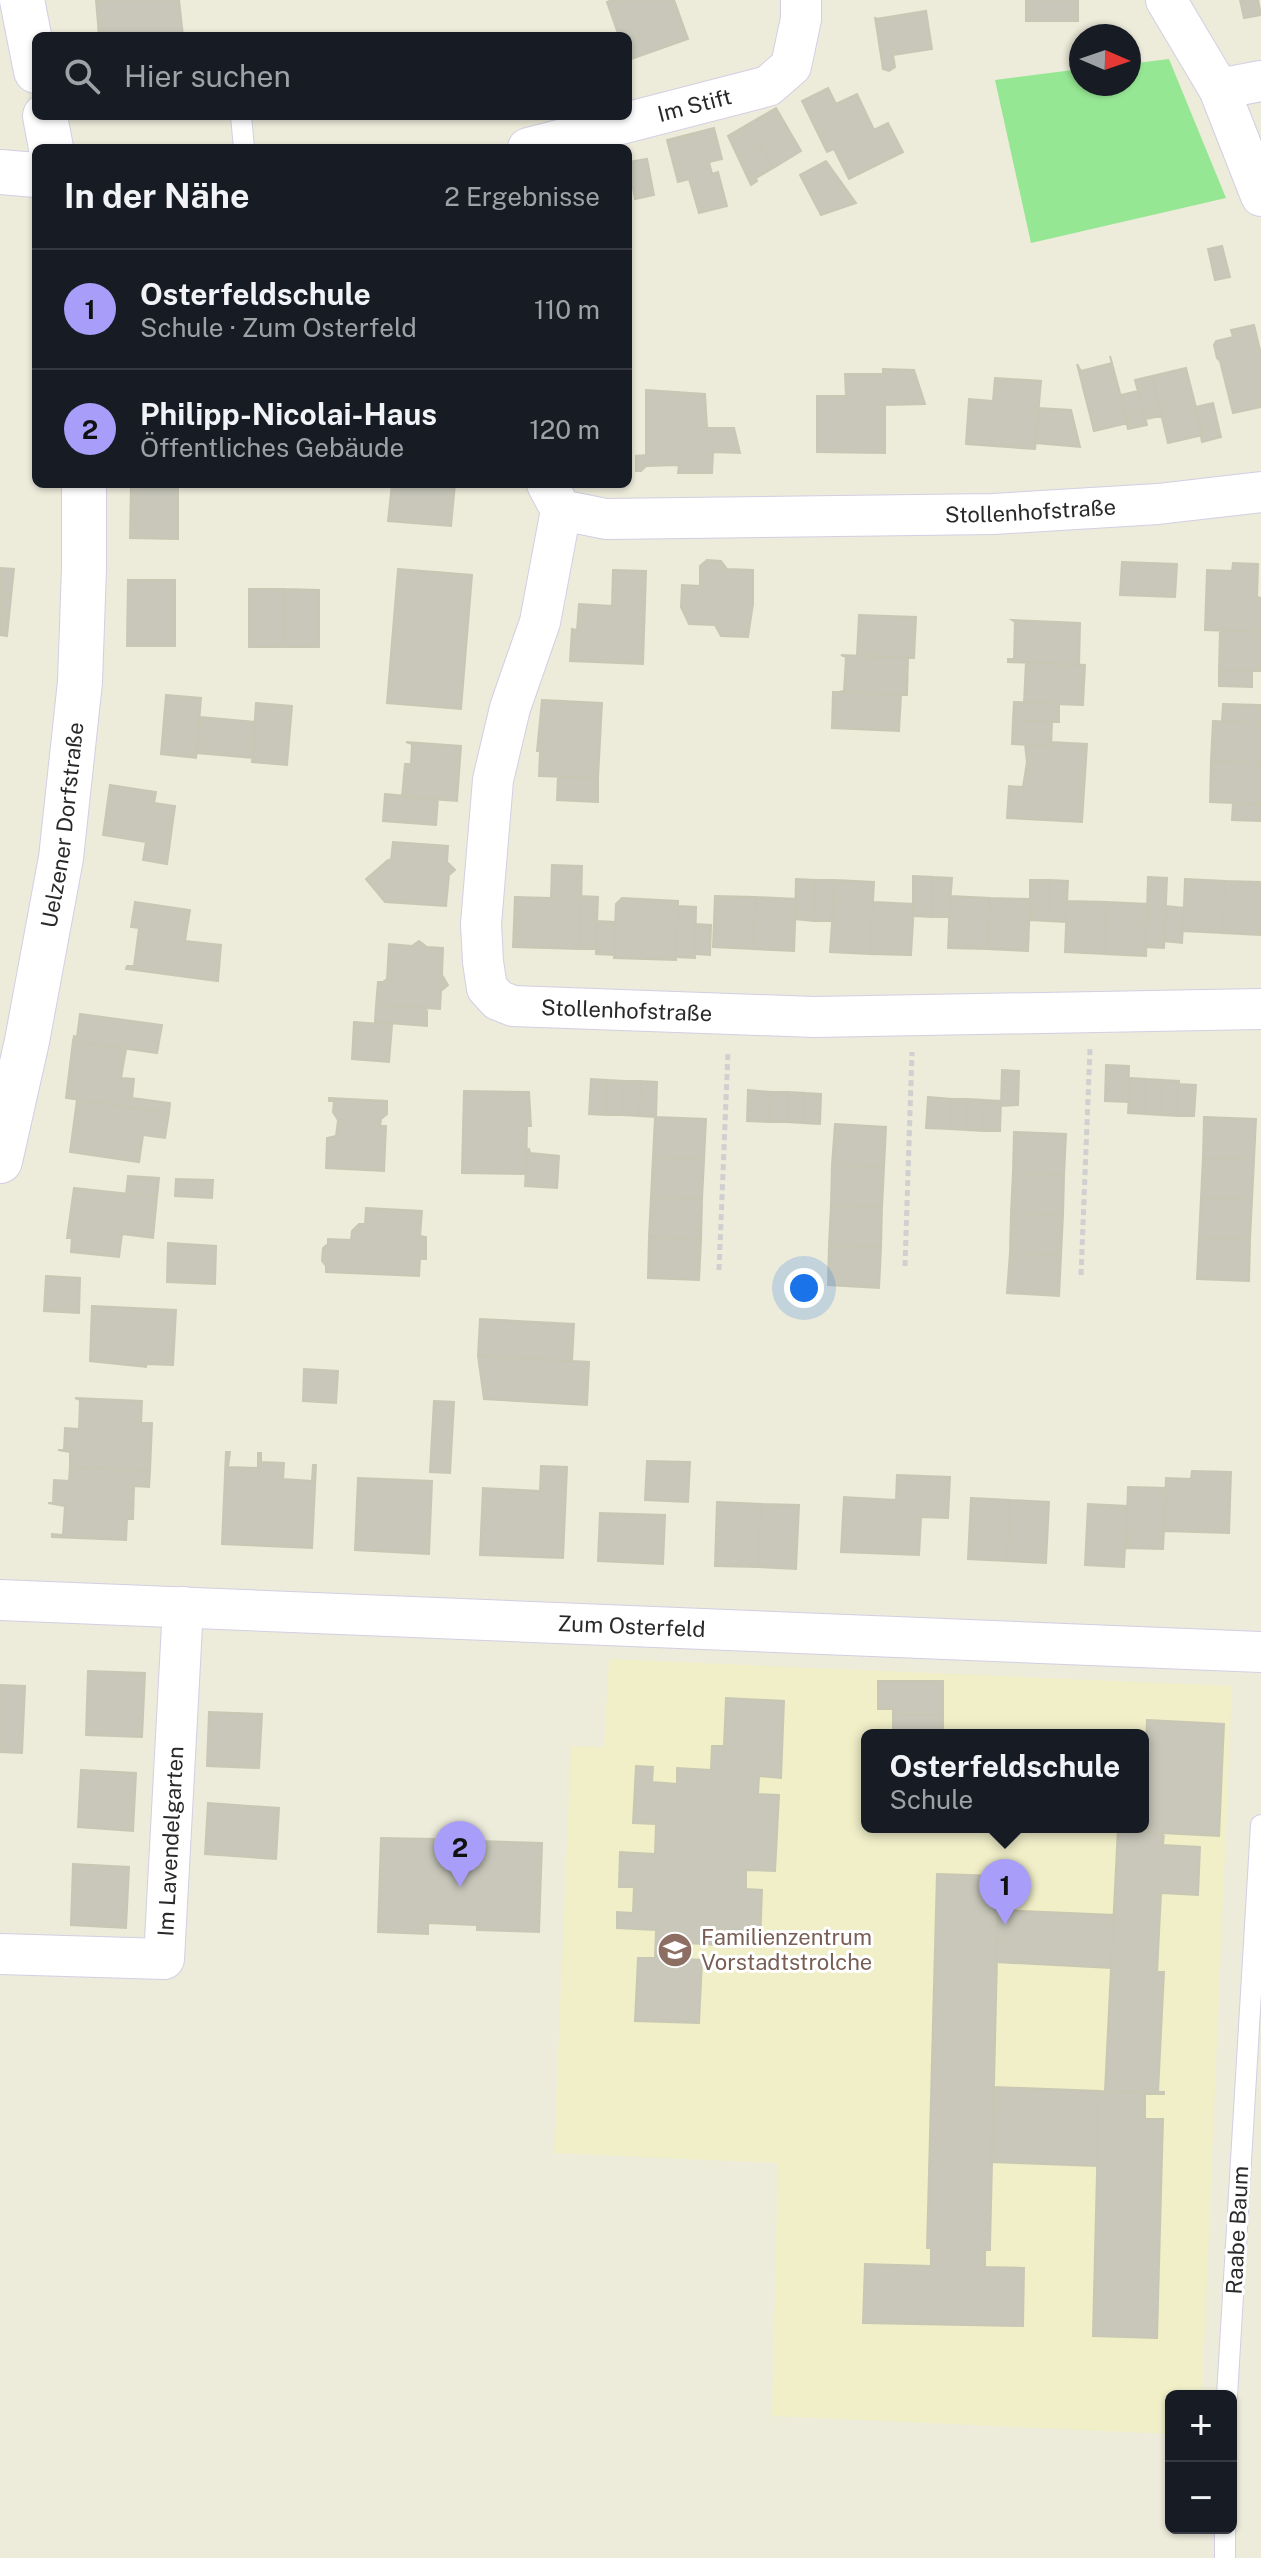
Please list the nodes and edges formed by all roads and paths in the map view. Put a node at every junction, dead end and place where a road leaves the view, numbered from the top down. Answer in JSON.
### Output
{"nodes":[{"id":1,"x":22,"y":0,"type":"edge"},
{"id":2,"x":801,"y":0,"type":"edge"},
{"id":3,"x":1166,"y":0,"type":"edge"},
{"id":4,"x":32,"y":51,"type":"edge"},
{"id":5,"x":1261,"y":81,"type":"edge"},
{"id":6,"x":1219,"y":89,"type":"junction"},
{"id":7,"x":46,"y":120,"type":"edge"},
{"id":8,"x":241,"y":120,"type":"edge"},
{"id":9,"x":50,"y":144,"type":"edge"},
{"id":10,"x":244,"y":144,"type":"edge"},
{"id":11,"x":543,"y":144,"type":"edge"},
{"id":12,"x":0,"y":172,"type":"edge"},
{"id":13,"x":32,"y":175,"type":"edge"},
{"id":14,"x":1261,"y":196,"type":"edge"},
{"id":15,"x":84,"y":488,"type":"edge"},
{"id":16,"x":1261,"y":492,"type":"edge"},
{"id":17,"x":554,"y":497,"type":"edge"},
{"id":18,"x":1261,"y":1009,"type":"edge"},
{"id":19,"x":1091,"y":1012,"type":"junction"},
{"id":20,"x":730,"y":1014,"type":"junction"},
{"id":21,"x":914,"y":1015,"type":"junction"},
{"id":22,"x":0,"y":1161,"type":"edge"},
{"id":23,"x":905,"y":1266,"type":"dead end"},
{"id":24,"x":719,"y":1270,"type":"dead end"},
{"id":25,"x":1081,"y":1275,"type":"dead end"},
{"id":26,"x":0,"y":1600,"type":"edge"},
{"id":27,"x":183,"y":1607,"type":"junction"},
{"id":28,"x":1261,"y":1652,"type":"edge"},
{"id":29,"x":1261,"y":1825,"type":"edge"},
{"id":30,"x":0,"y":1954,"type":"edge"},
{"id":31,"x":1255,"y":1998,"type":"edge"},
{"id":32,"x":1227,"y":2390,"type":"edge"},
{"id":33,"x":1225,"y":2534,"type":"edge"},
{"id":34,"x":1225,"y":2558,"type":"edge"}],
"edges":[{"from":1,"to":4,"type":"street"},
{"from":2,"to":11,"type":"street","name":"Im Stift"},
{"from":3,"to":6,"type":"street"},
{"from":5,"to":6,"type":"street"},
{"from":6,"to":14,"type":"street"},
{"from":7,"to":9,"type":"street"},
{"from":8,"to":10,"type":"lane"},
{"from":12,"to":13,"type":"street"},
{"from":15,"to":22,"type":"street","name":"Uelzener Dorfstraße"},
{"from":16,"to":17,"type":"street","name":"Stollenhofstraße"},
{"from":17,"to":20,"type":"street","name":"Stollenhofstraße"},
{"from":18,"to":19,"type":"street","name":"Stollenhofstraße"},
{"from":19,"to":21,"type":"street","name":"Stollenhofstraße"},
{"from":19,"to":25,"type":"path"},
{"from":20,"to":21,"type":"street","name":"Stollenhofstraße"},
{"from":20,"to":24,"type":"path"},
{"from":21,"to":23,"type":"path"},
{"from":26,"to":27,"type":"street","name":"Zum Osterfeld"},
{"from":27,"to":28,"type":"street","name":"Zum Osterfeld"},
{"from":27,"to":30,"type":"street","name":"Im Lavendelgarten"},
{"from":29,"to":31,"type":"lane","name":"Raabe Baum"},
{"from":31,"to":32,"type":"lane","name":"Raabe Baum"},
{"from":33,"to":34,"type":"lane"}]}
